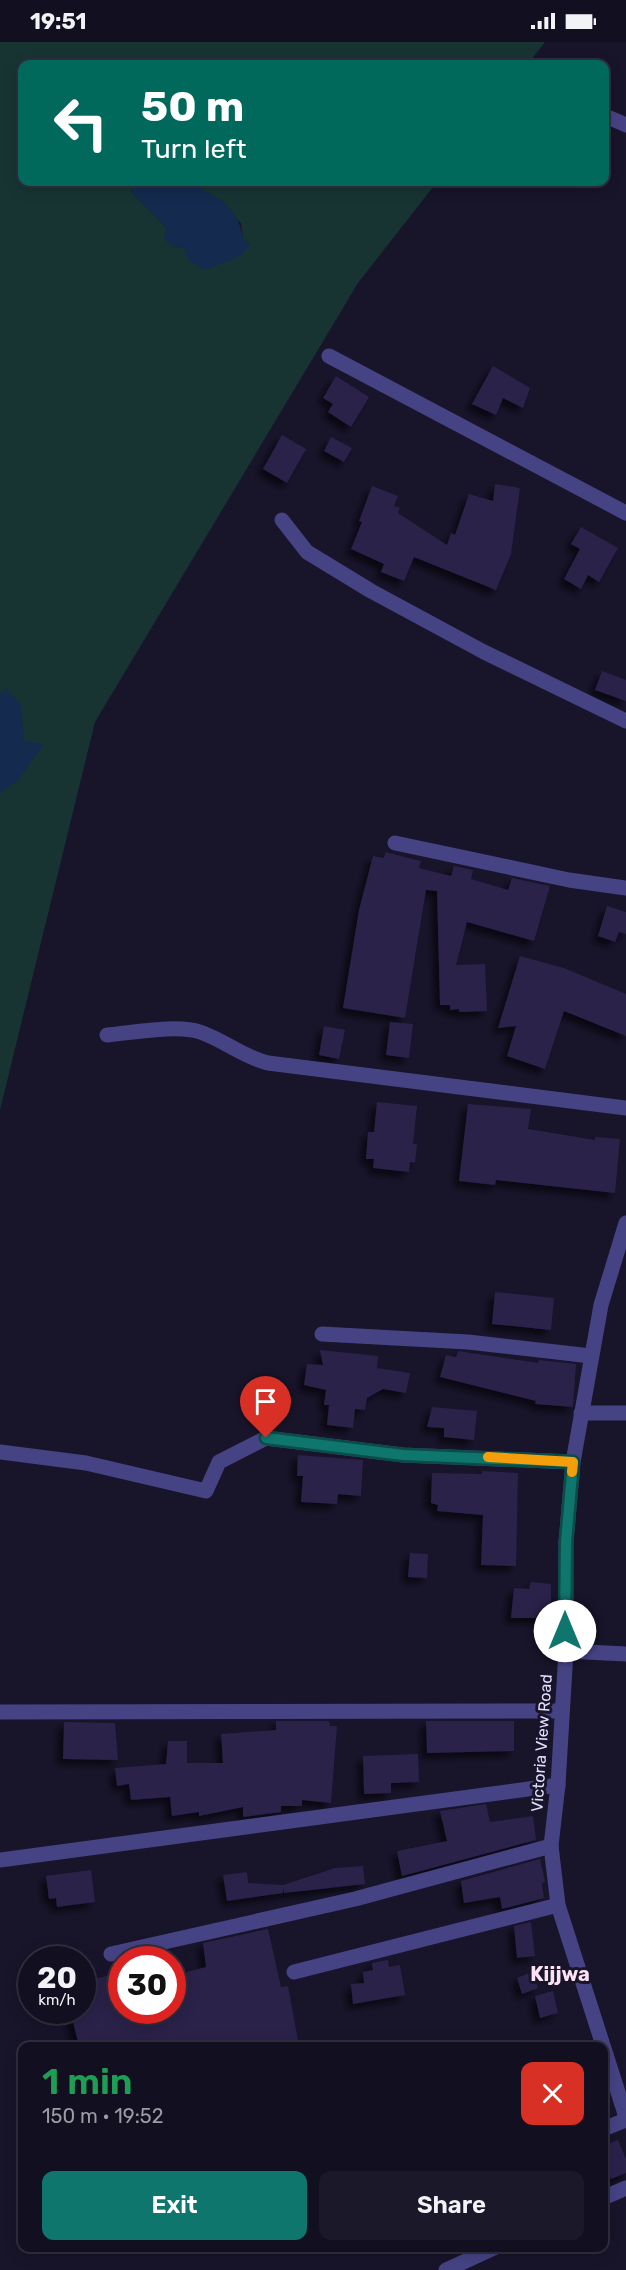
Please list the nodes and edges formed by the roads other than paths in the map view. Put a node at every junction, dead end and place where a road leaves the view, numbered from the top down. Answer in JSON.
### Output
{"nodes":[{"id":1,"x":610,"y":118,"type":"dead end"},
{"id":2,"x":626,"y":124,"type":"edge"},
{"id":3,"x":330,"y":356,"type":"dead end"},
{"id":4,"x":626,"y":513,"type":"edge"},
{"id":5,"x":282,"y":520,"type":"dead end"},
{"id":6,"x":626,"y":721,"type":"edge"},
{"id":7,"x":395,"y":843,"type":"dead end"},
{"id":8,"x":626,"y":888,"type":"edge"},
{"id":9,"x":107,"y":1035,"type":"dead end"},
{"id":10,"x":626,"y":1108,"type":"edge"},
{"id":11,"x":626,"y":1223,"type":"edge"},
{"id":12,"x":322,"y":1334,"type":"dead end"},
{"id":13,"x":591,"y":1356,"type":"junction"},
{"id":14,"x":581,"y":1413,"type":"junction"},
{"id":15,"x":626,"y":1413,"type":"edge"},
{"id":16,"x":0,"y":1452,"type":"edge"},
{"id":17,"x":573,"y":1462,"type":"junction"},
{"id":18,"x":566,"y":1651,"type":"junction"},
{"id":19,"x":626,"y":1654,"type":"edge"},
{"id":20,"x":561,"y":1711,"type":"junction"},
{"id":21,"x":0,"y":1712,"type":"edge"},
{"id":22,"x":558,"y":1785,"type":"junction"},
{"id":23,"x":551,"y":1846,"type":"junction"},
{"id":24,"x":0,"y":1860,"type":"edge"},
{"id":25,"x":558,"y":1905,"type":"junction"},
{"id":26,"x":146,"y":1946,"type":"edge"},
{"id":27,"x":294,"y":1972,"type":"dead end"},
{"id":28,"x":602,"y":2042,"type":"edge"},
{"id":29,"x":608,"y":2062,"type":"edge"},
{"id":30,"x":626,"y":2118,"type":"edge"},
{"id":31,"x":608,"y":2126,"type":"edge"},
{"id":32,"x":626,"y":2188,"type":"edge"},
{"id":33,"x":608,"y":2196,"type":"edge"},
{"id":34,"x":485,"y":2252,"type":"edge"},
{"id":35,"x":446,"y":2270,"type":"edge"}],
"edges":[{"from":1,"to":2,"type":"street"},
{"from":3,"to":4,"type":"street"},
{"from":5,"to":6,"type":"street"},
{"from":7,"to":8,"type":"street"},
{"from":9,"to":10,"type":"street"},
{"from":11,"to":13,"type":"street","name":"Victoria View Road"},
{"from":12,"to":13,"type":"street"},
{"from":13,"to":14,"type":"street","name":"Victoria View Road"},
{"from":14,"to":15,"type":"street"},
{"from":14,"to":17,"type":"street","name":"Victoria View Road"},
{"from":16,"to":17,"type":"street"},
{"from":17,"to":18,"type":"street","name":"Victoria View Road"},
{"from":18,"to":19,"type":"street"},
{"from":18,"to":20,"type":"street","name":"Victoria View Road"},
{"from":20,"to":21,"type":"street"},
{"from":20,"to":22,"type":"street","name":"Victoria View Road"},
{"from":22,"to":23,"type":"street","name":"Victoria View Road"},
{"from":22,"to":24,"type":"street"},
{"from":23,"to":25,"type":"street","name":"Victoria View Road"},
{"from":23,"to":26,"type":"street"},
{"from":25,"to":27,"type":"street"},
{"from":25,"to":28,"type":"street","name":"Victoria View Road"},
{"from":29,"to":30,"type":"street","name":"Victoria View Road"},
{"from":30,"to":31,"type":"street"},
{"from":32,"to":33,"type":"street"},
{"from":34,"to":35,"type":"street"}]}
